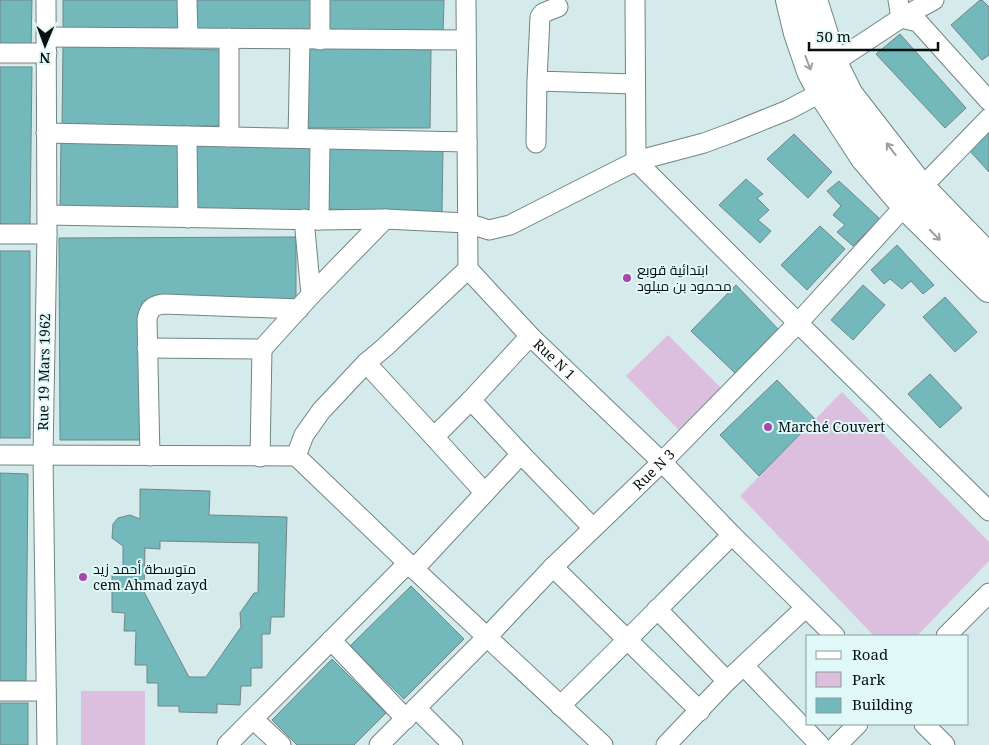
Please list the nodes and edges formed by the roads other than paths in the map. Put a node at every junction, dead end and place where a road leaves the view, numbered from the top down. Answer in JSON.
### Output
{"nodes":[{"id":1,"x":46,"y":0,"type":"edge"},
{"id":2,"x":188,"y":0,"type":"edge"},
{"id":3,"x":320,"y":0,"type":"edge"},
{"id":4,"x":466,"y":0,"type":"edge"},
{"id":5,"x":635,"y":0,"type":"edge"},
{"id":6,"x":790,"y":0,"type":"edge"},
{"id":7,"x":813,"y":0,"type":"edge"},
{"id":8,"x":558,"y":7,"type":"dead end"},
{"id":9,"x":916,"y":7,"type":"edge"},
{"id":10,"x":188,"y":36,"type":"junction"},
{"id":11,"x":230,"y":38,"type":"junction"},
{"id":12,"x":300,"y":39,"type":"junction"},
{"id":13,"x":320,"y":40,"type":"junction"},
{"id":14,"x":465,"y":40,"type":"junction"},
{"id":15,"x":46,"y":45,"type":"junction"},
{"id":16,"x":0,"y":54,"type":"edge"},
{"id":17,"x":833,"y":63,"type":"junction"},
{"id":18,"x":536,"y":82,"type":"junction"},
{"id":19,"x":635,"y":84,"type":"junction"},
{"id":20,"x":822,"y":92,"type":"junction"},
{"id":21,"x":989,"y":101,"type":"edge"},
{"id":22,"x":989,"y":118,"type":"edge"},
{"id":23,"x":46,"y":134,"type":"junction"},
{"id":24,"x":188,"y":136,"type":"junction"},
{"id":25,"x":229,"y":137,"type":"junction"},
{"id":26,"x":298,"y":138,"type":"junction"},
{"id":27,"x":320,"y":139,"type":"junction"},
{"id":28,"x":467,"y":142,"type":"junction"},
{"id":29,"x":536,"y":143,"type":"dead end"},
{"id":30,"x":636,"y":161,"type":"junction"},
{"id":31,"x":913,"y":197,"type":"junction"},
{"id":32,"x":47,"y":215,"type":"junction"},
{"id":33,"x":188,"y":218,"type":"junction"},
{"id":34,"x":385,"y":219,"type":"junction"},
{"id":35,"x":311,"y":220,"type":"junction"},
{"id":36,"x":467,"y":223,"type":"junction"},
{"id":37,"x":0,"y":234,"type":"edge"},
{"id":38,"x":47,"y":234,"type":"junction"},
{"id":39,"x":989,"y":258,"type":"edge"},
{"id":40,"x":468,"y":269,"type":"junction"},
{"id":41,"x":989,"y":288,"type":"edge"},
{"id":42,"x":311,"y":295,"type":"junction"},
{"id":43,"x":299,"y":309,"type":"junction"},
{"id":44,"x":798,"y":323,"type":"junction"},
{"id":45,"x":530,"y":336,"type":"junction"},
{"id":46,"x":147,"y":348,"type":"junction"},
{"id":47,"x":262,"y":349,"type":"junction"},
{"id":48,"x":366,"y":363,"type":"junction"},
{"id":49,"x":471,"y":400,"type":"junction"},
{"id":50,"x":434,"y":437,"type":"junction"},
{"id":51,"x":521,"y":454,"type":"junction"},
{"id":52,"x":0,"y":455,"type":"edge"},
{"id":53,"x":42,"y":455,"type":"junction"},
{"id":54,"x":150,"y":456,"type":"junction"},
{"id":55,"x":296,"y":456,"type":"junction"},
{"id":56,"x":260,"y":457,"type":"junction"},
{"id":57,"x":662,"y":462,"type":"junction"},
{"id":58,"x":485,"y":493,"type":"junction"},
{"id":59,"x":989,"y":511,"type":"edge"},
{"id":60,"x":593,"y":528,"type":"junction"},
{"id":61,"x":732,"y":535,"type":"junction"},
{"id":62,"x":411,"y":566,"type":"junction"},
{"id":63,"x":553,"y":568,"type":"junction"},
{"id":64,"x":985,"y":603,"type":"edge"},
{"id":65,"x":805,"y":608,"type":"junction"},
{"id":66,"x":657,"y":609,"type":"junction"},
{"id":67,"x":834,"y":635,"type":"edge"},
{"id":68,"x":947,"y":635,"type":"edge"},
{"id":69,"x":487,"y":637,"type":"junction"},
{"id":70,"x":331,"y":640,"type":"junction"},
{"id":71,"x":628,"y":641,"type":"junction"},
{"id":72,"x":744,"y":666,"type":"junction"},
{"id":73,"x":727,"y":681,"type":"junction"},
{"id":74,"x":0,"y":691,"type":"edge"},
{"id":75,"x":46,"y":691,"type":"junction"},
{"id":76,"x":560,"y":706,"type":"junction"},
{"id":77,"x":700,"y":711,"type":"junction"},
{"id":78,"x":411,"y":714,"type":"junction"},
{"id":79,"x":253,"y":719,"type":"junction"},
{"id":80,"x":857,"y":725,"type":"edge"},
{"id":81,"x":925,"y":725,"type":"edge"},
{"id":82,"x":47,"y":745,"type":"edge"},
{"id":83,"x":227,"y":745,"type":"edge"},
{"id":84,"x":281,"y":745,"type":"edge"},
{"id":85,"x":379,"y":745,"type":"edge"},
{"id":86,"x":454,"y":745,"type":"edge"},
{"id":87,"x":603,"y":745,"type":"edge"},
{"id":88,"x":666,"y":745,"type":"edge"},
{"id":89,"x":820,"y":745,"type":"edge"},
{"id":90,"x":837,"y":745,"type":"edge"},
{"id":91,"x":945,"y":745,"type":"edge"}],
"edges":[{"from":1,"to":15,"type":"street","name":"Rue 19 Mars 1962"},
{"from":2,"to":10,"type":"street"},
{"from":3,"to":13,"type":"street"},
{"from":4,"to":14,"type":"street"},
{"from":5,"to":19,"type":"street"},
{"from":6,"to":20,"type":"main road","one_way":true},
{"from":7,"to":17,"type":"main road"},
{"from":8,"to":18,"type":"street"},
{"from":9,"to":17,"type":"street"},
{"from":9,"to":21,"type":"street"},
{"from":10,"to":11,"type":"street"},
{"from":10,"to":15,"type":"street"},
{"from":11,"to":12,"type":"street"},
{"from":11,"to":25,"type":"street"},
{"from":12,"to":13,"type":"street"},
{"from":12,"to":26,"type":"street"},
{"from":13,"to":14,"type":"street"},
{"from":14,"to":28,"type":"street"},
{"from":15,"to":16,"type":"street"},
{"from":15,"to":23,"type":"street","name":"Rue 19 Mars 1962"},
{"from":31,"to":17,"type":"main road","one_way":true},
{"from":18,"to":19,"type":"street"},
{"from":18,"to":29,"type":"street"},
{"from":19,"to":30,"type":"street"},
{"from":20,"to":30,"type":"street"},
{"from":20,"to":31,"type":"main road"},
{"from":22,"to":31,"type":"street","name":"Rue N 3"},
{"from":23,"to":24,"type":"street"},
{"from":23,"to":32,"type":"street","name":"Rue 19 Mars 1962"},
{"from":24,"to":25,"type":"street"},
{"from":24,"to":33,"type":"street"},
{"from":25,"to":26,"type":"street"},
{"from":26,"to":27,"type":"street"},
{"from":27,"to":28,"type":"street"},
{"from":27,"to":35,"type":"street"},
{"from":28,"to":36,"type":"street"},
{"from":30,"to":36,"type":"street"},
{"from":30,"to":44,"type":"street"},
{"from":31,"to":39,"type":"main road"},
{"from":31,"to":41,"type":"main road","one_way":true},
{"from":31,"to":44,"type":"street","name":"Rue N 3"},
{"from":32,"to":33,"type":"street"},
{"from":32,"to":38,"type":"street","name":"Rue 19 Mars 1962"},
{"from":33,"to":35,"type":"street"},
{"from":34,"to":35,"type":"street"},
{"from":34,"to":36,"type":"street"},
{"from":34,"to":42,"type":"street"},
{"from":35,"to":42,"type":"street"},
{"from":36,"to":40,"type":"street"},
{"from":37,"to":38,"type":"street"},
{"from":38,"to":53,"type":"street","name":"Rue 19 Mars 1962"},
{"from":40,"to":45,"type":"street","name":"Rue N 1"},
{"from":40,"to":48,"type":"street"},
{"from":42,"to":43,"type":"street"},
{"from":43,"to":46,"type":"street"},
{"from":43,"to":47,"type":"street"},
{"from":44,"to":57,"type":"street","name":"Rue N 3"},
{"from":44,"to":59,"type":"street"},
{"from":45,"to":49,"type":"street"},
{"from":45,"to":57,"type":"street","name":"Rue N 1"},
{"from":46,"to":47,"type":"street"},
{"from":46,"to":54,"type":"street"},
{"from":47,"to":56,"type":"street"},
{"from":48,"to":50,"type":"street"},
{"from":48,"to":55,"type":"street"},
{"from":49,"to":50,"type":"street"},
{"from":49,"to":51,"type":"street"},
{"from":50,"to":58,"type":"street"},
{"from":51,"to":58,"type":"street"},
{"from":51,"to":60,"type":"street"},
{"from":52,"to":53,"type":"street"},
{"from":53,"to":54,"type":"street"},
{"from":53,"to":75,"type":"street","name":"Rue 19 Mars 1962"},
{"from":54,"to":56,"type":"street"},
{"from":55,"to":56,"type":"street"},
{"from":55,"to":62,"type":"street"},
{"from":57,"to":60,"type":"street","name":"Rue N 3"},
{"from":57,"to":61,"type":"street","name":"Rue N 1"},
{"from":58,"to":62,"type":"street"},
{"from":60,"to":63,"type":"street","name":"Rue N 3"},
{"from":61,"to":65,"type":"street","name":"Rue N 1"},
{"from":61,"to":66,"type":"street"},
{"from":62,"to":69,"type":"street"},
{"from":62,"to":70,"type":"street"},
{"from":63,"to":69,"type":"street","name":"Rue N 3"},
{"from":63,"to":71,"type":"street"},
{"from":64,"to":68,"type":"street"},
{"from":65,"to":67,"type":"street","name":"Rue N 1"},
{"from":65,"to":72,"type":"street"},
{"from":66,"to":71,"type":"street"},
{"from":66,"to":73,"type":"street"},
{"from":69,"to":76,"type":"street"},
{"from":69,"to":78,"type":"street","name":"Rue N 3"},
{"from":70,"to":78,"type":"street"},
{"from":70,"to":79,"type":"street"},
{"from":71,"to":76,"type":"street"},
{"from":71,"to":77,"type":"street"},
{"from":72,"to":73,"type":"street"},
{"from":72,"to":89,"type":"street"},
{"from":73,"to":77,"type":"street"},
{"from":74,"to":75,"type":"street"},
{"from":75,"to":82,"type":"street","name":"Rue 19 Mars 1962"},
{"from":76,"to":87,"type":"street"},
{"from":77,"to":88,"type":"street"},
{"from":78,"to":85,"type":"street","name":"Rue N 3"},
{"from":78,"to":86,"type":"street"},
{"from":79,"to":83,"type":"street"},
{"from":79,"to":84,"type":"street"},
{"from":80,"to":90,"type":"street"},
{"from":81,"to":91,"type":"street"}]}
